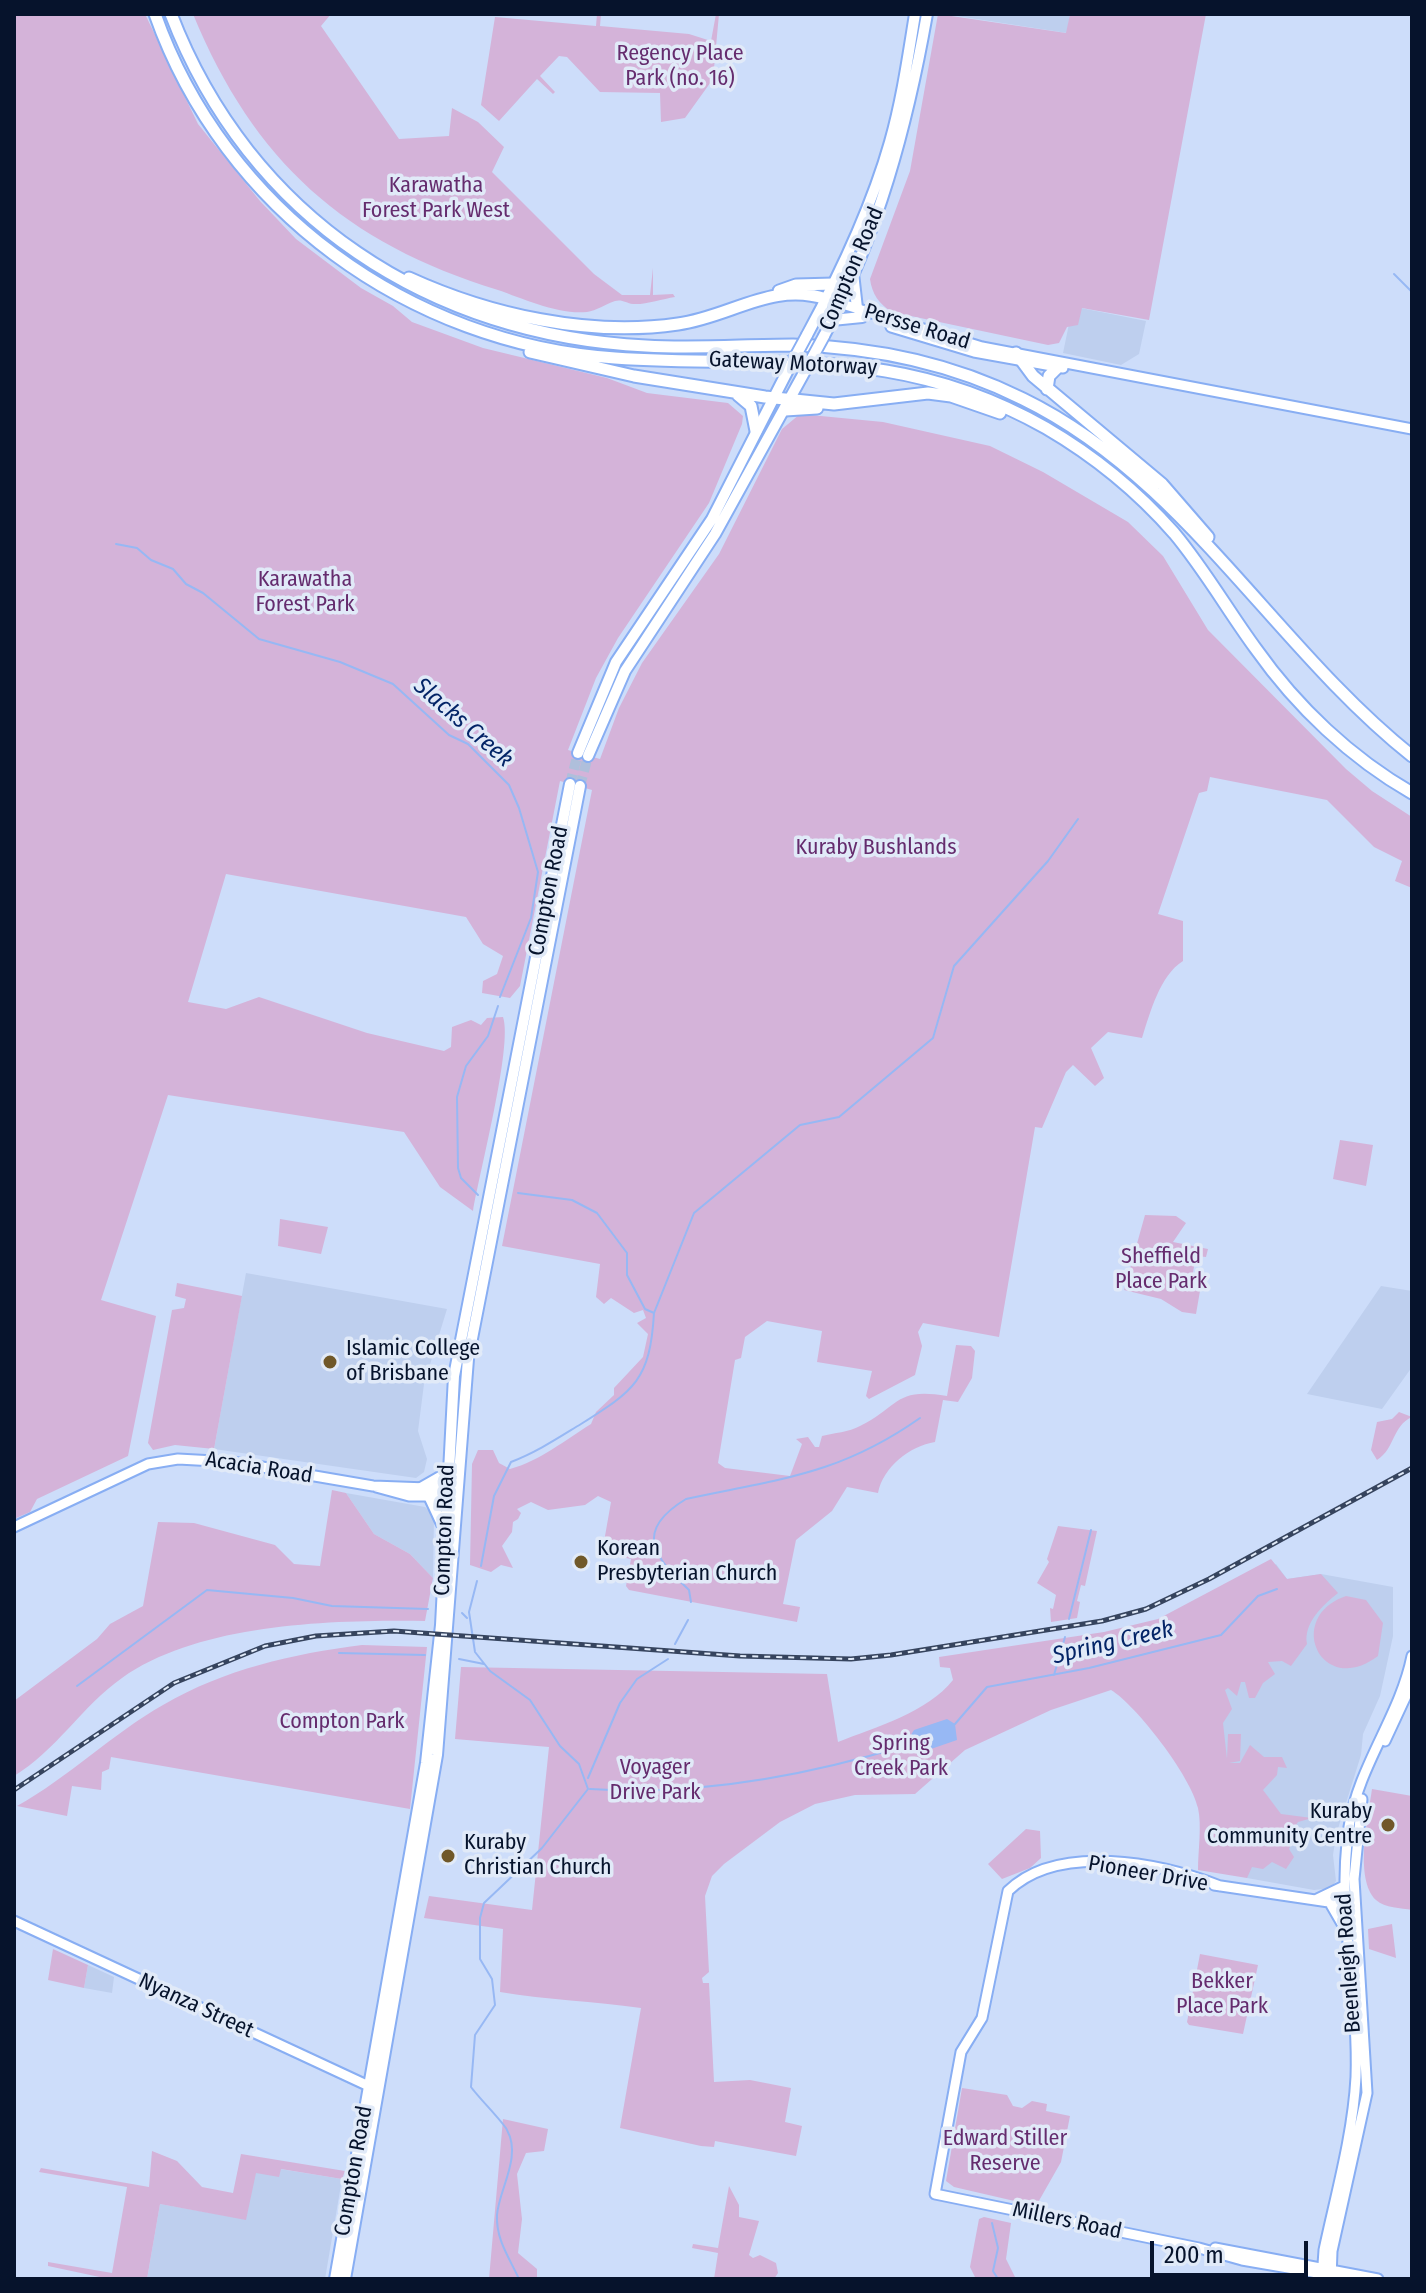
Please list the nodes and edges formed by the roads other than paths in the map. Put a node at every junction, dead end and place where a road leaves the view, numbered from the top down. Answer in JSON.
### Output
{"nodes":[{"id":1,"x":155,"y":14,"type":"edge"},
{"id":2,"x":171,"y":14,"type":"edge"},
{"id":3,"x":915,"y":14,"type":"edge"},
{"id":4,"x":927,"y":14,"type":"edge"},
{"id":5,"x":386,"y":272,"type":"junction"},
{"id":6,"x":853,"y":273,"type":"junction"},
{"id":7,"x":834,"y":284,"type":"junction"},
{"id":8,"x":776,"y":294,"type":"junction"},
{"id":9,"x":826,"y":299,"type":"junction"},
{"id":10,"x":840,"y":304,"type":"junction"},
{"id":11,"x":860,"y":313,"type":"junction"},
{"id":12,"x":832,"y":320,"type":"junction"},
{"id":13,"x":456,"y":323,"type":"junction"},
{"id":14,"x":1020,"y":357,"type":"junction"},
{"id":15,"x":1058,"y":367,"type":"junction"},
{"id":16,"x":1079,"y":367,"type":"junction"},
{"id":17,"x":1047,"y":389,"type":"junction"},
{"id":18,"x":736,"y":393,"type":"junction"},
{"id":19,"x":774,"y":398,"type":"junction"},
{"id":20,"x":788,"y":404,"type":"junction"},
{"id":21,"x":1412,"y":429,"type":"edge"},
{"id":22,"x":756,"y":431,"type":"junction"},
{"id":23,"x":1056,"y":434,"type":"junction"},
{"id":24,"x":1269,"y":616,"type":"junction"},
{"id":25,"x":1412,"y":756,"type":"edge"},
{"id":26,"x":1412,"y":793,"type":"edge"},
{"id":27,"x":447,"y":1473,"type":"junction"},
{"id":28,"x":373,"y":1486,"type":"junction"},
{"id":29,"x":419,"y":1489,"type":"junction"},
{"id":30,"x":446,"y":1493,"type":"junction"},
{"id":31,"x":459,"y":1493,"type":"junction"},
{"id":32,"x":429,"y":1496,"type":"junction"},
{"id":33,"x":14,"y":1527,"type":"edge"},
{"id":34,"x":445,"y":1529,"type":"junction"},
{"id":35,"x":1412,"y":1656,"type":"edge"},
{"id":36,"x":1412,"y":1683,"type":"edge"},
{"id":37,"x":440,"y":1730,"type":"junction"},
{"id":38,"x":428,"y":1744,"type":"junction"},
{"id":39,"x":1344,"y":1886,"type":"junction"},
{"id":40,"x":1314,"y":1900,"type":"junction"},
{"id":41,"x":1330,"y":1903,"type":"junction"},
{"id":42,"x":1350,"y":1905,"type":"junction"},
{"id":43,"x":14,"y":1921,"type":"edge"},
{"id":44,"x":1347,"y":1932,"type":"junction"},
{"id":45,"x":374,"y":2088,"type":"junction"},
{"id":46,"x":935,"y":2194,"type":"joint"},
{"id":47,"x":1199,"y":2248,"type":"junction"},
{"id":48,"x":1324,"y":2250,"type":"junction"},
{"id":49,"x":1286,"y":2259,"type":"junction"},
{"id":50,"x":1326,"y":2274,"type":"edge"},
{"id":51,"x":335,"y":2279,"type":"edge"},
{"id":52,"x":345,"y":2279,"type":"edge"},
{"id":53,"x":1352,"y":2279,"type":"edge"},
{"id":54,"x":1378,"y":2279,"type":"edge"}],
"edges":[{"from":1,"to":13,"type":"highway","name":"Gateway Motorway"},
{"from":2,"to":5,"type":"highway","name":"Gateway Motorway"},
{"from":3,"to":7,"type":"main road","name":"Compton Road"},
{"from":4,"to":6,"type":"main road","name":"Compton Road"},
{"from":5,"to":8,"type":"highway"},
{"from":5,"to":24,"type":"highway","name":"Gateway Motorway"},
{"from":6,"to":10,"type":"main road","name":"Compton Road"},
{"from":6,"to":11,"type":"main road"},
{"from":7,"to":8,"type":"highway"},
{"from":7,"to":9,"type":"main road","name":"Compton Road"},
{"from":8,"to":9,"type":"highway"},
{"from":9,"to":10,"type":"street","name":"Persse Road"},
{"from":9,"to":19,"type":"main road","name":"Compton Road","bridge":true},
{"from":10,"to":11,"type":"street","name":"Persse Road"},
{"from":10,"to":12,"type":"main road","name":"Compton Road"},
{"from":11,"to":12,"type":"main road"},
{"from":11,"to":14,"type":"street","name":"Persse Road"},
{"from":12,"to":20,"type":"main road","name":"Compton Road","bridge":true},
{"from":13,"to":18,"type":"highway"},
{"from":13,"to":23,"type":"highway","name":"Gateway Motorway"},
{"from":14,"to":15,"type":"street","name":"Persse Road"},
{"from":14,"to":16,"type":"street","name":"Persse Road"},
{"from":14,"to":17,"type":"highway"},
{"from":15,"to":16,"type":"street","name":"Persse Road"},
{"from":15,"to":17,"type":"highway"},
{"from":16,"to":21,"type":"street","name":"Persse Road"},
{"from":17,"to":24,"type":"highway"},
{"from":18,"to":19,"type":"highway"},
{"from":18,"to":22,"type":"highway"},
{"from":19,"to":20,"type":"highway"},
{"from":19,"to":22,"type":"main road","name":"Compton Road"},
{"from":20,"to":22,"type":"main road","name":"Compton Road"},
{"from":20,"to":23,"type":"highway"},
{"from":23,"to":26,"type":"highway","name":"Gateway Motorway"},
{"from":24,"to":25,"type":"highway","name":"Gateway Motorway"},
{"from":27,"to":29,"type":"main road"},
{"from":27,"to":30,"type":"main road","name":"Compton Road"},
{"from":27,"to":31,"type":"main road","name":"Compton Road"},
{"from":28,"to":29,"type":"street","name":"Acacia Road"},
{"from":28,"to":32,"type":"street","name":"Acacia Road"},
{"from":28,"to":33,"type":"street","name":"Acacia Road"},
{"from":29,"to":30,"type":"street","name":"Acacia Road"},
{"from":30,"to":31,"type":"street","name":"Acacia Road"},
{"from":30,"to":32,"type":"street","name":"Acacia Road"},
{"from":30,"to":34,"type":"main road","name":"Compton Road"},
{"from":31,"to":37,"type":"main road","name":"Compton Road"},
{"from":32,"to":34,"type":"main road"},
{"from":34,"to":38,"type":"main road","name":"Compton Road"},
{"from":35,"to":39,"type":"street","name":"Beenleigh Road"},
{"from":36,"to":42,"type":"street","name":"Beenleigh Road"},
{"from":37,"to":38,"type":"main road"},
{"from":37,"to":45,"type":"main road","name":"Compton Road"},
{"from":38,"to":45,"type":"main road","name":"Compton Road"},
{"from":39,"to":40,"type":"street"},
{"from":39,"to":42,"type":"street","name":"Beenleigh Road"},
{"from":40,"to":41,"type":"street","name":"Pioneer Drive"},
{"from":40,"to":46,"type":"street","name":"Pioneer Drive"},
{"from":41,"to":42,"type":"street","name":"Pioneer Drive"},
{"from":41,"to":44,"type":"street"},
{"from":42,"to":44,"type":"street","name":"Beenleigh Road"},
{"from":42,"to":50,"type":"street","name":"Beenleigh Road"},
{"from":43,"to":45,"type":"street","name":"Nyanza Street"},
{"from":44,"to":48,"type":"street","name":"Beenleigh Road"},
{"from":45,"to":51,"type":"main road","name":"Compton Road"},
{"from":45,"to":52,"type":"main road","name":"Compton Road"},
{"from":46,"to":47,"type":"street","name":"Millers Road"},
{"from":47,"to":49,"type":"street","name":"Millers Road"},
{"from":47,"to":50,"type":"street","name":"Millers Road"},
{"from":48,"to":49,"type":"street"},
{"from":48,"to":50,"type":"street","name":"Beenleigh Road"},
{"from":49,"to":50,"type":"street","name":"Millers Road"},
{"from":50,"to":53,"type":"street","name":"Millers Road"},
{"from":50,"to":54,"type":"street","name":"Millers Road"}]}
